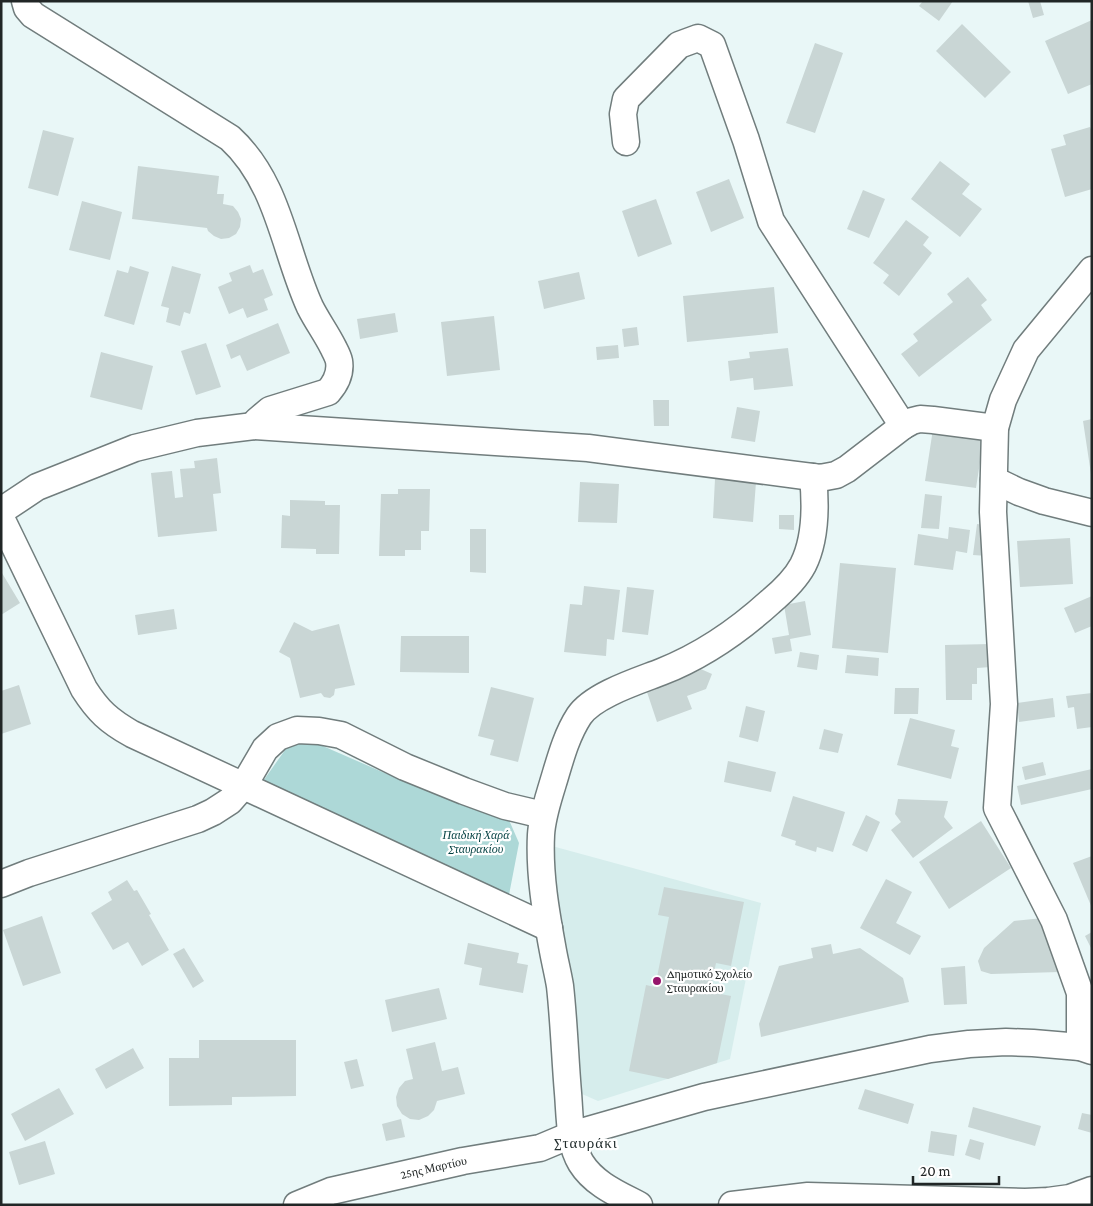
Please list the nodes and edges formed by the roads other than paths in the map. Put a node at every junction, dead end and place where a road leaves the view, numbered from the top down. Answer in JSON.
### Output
{"nodes":[{"id":1,"x":25,"y":1,"type":"edge"},
{"id":2,"x":626,"y":142,"type":"dead end"},
{"id":3,"x":1092,"y":270,"type":"edge"},
{"id":4,"x":254,"y":426,"type":"junction"},
{"id":5,"x":903,"y":426,"type":"junction"},
{"id":6,"x":995,"y":428,"type":"junction"},
{"id":7,"x":813,"y":477,"type":"junction"},
{"id":8,"x":994,"y":480,"type":"junction"},
{"id":9,"x":1,"y":511,"type":"edge"},
{"id":10,"x":1092,"y":513,"type":"edge"},
{"id":11,"x":1,"y":518,"type":"edge"},
{"id":12,"x":244,"y":785,"type":"junction"},
{"id":13,"x":543,"y":815,"type":"junction"},
{"id":14,"x":1,"y":884,"type":"edge"},
{"id":15,"x":549,"y":928,"type":"junction"},
{"id":16,"x":1086,"y":1049,"type":"edge"},
{"id":17,"x":571,"y":1135,"type":"junction"},
{"id":18,"x":1092,"y":1190,"type":"edge"},
{"id":19,"x":297,"y":1205,"type":"edge"},
{"id":20,"x":638,"y":1205,"type":"edge"},
{"id":21,"x":732,"y":1205,"type":"edge"}],
"edges":[{"from":1,"to":4,"type":"street"},
{"from":2,"to":5,"type":"street"},
{"from":3,"to":6,"type":"street"},
{"from":4,"to":7,"type":"street"},
{"from":4,"to":9,"type":"street"},
{"from":5,"to":6,"type":"street"},
{"from":5,"to":7,"type":"street"},
{"from":6,"to":8,"type":"street"},
{"from":7,"to":13,"type":"street"},
{"from":8,"to":10,"type":"street"},
{"from":8,"to":16,"type":"street"},
{"from":11,"to":12,"type":"street"},
{"from":12,"to":13,"type":"street"},
{"from":12,"to":14,"type":"street"},
{"from":12,"to":15,"type":"street"},
{"from":13,"to":15,"type":"street"},
{"from":15,"to":17,"type":"street"},
{"from":16,"to":17,"type":"street","name":"25ης Μαρτίου"},
{"from":17,"to":19,"type":"street","name":"25ης Μαρτίου"},
{"from":17,"to":20,"type":"street"},
{"from":18,"to":21,"type":"street"}]}
